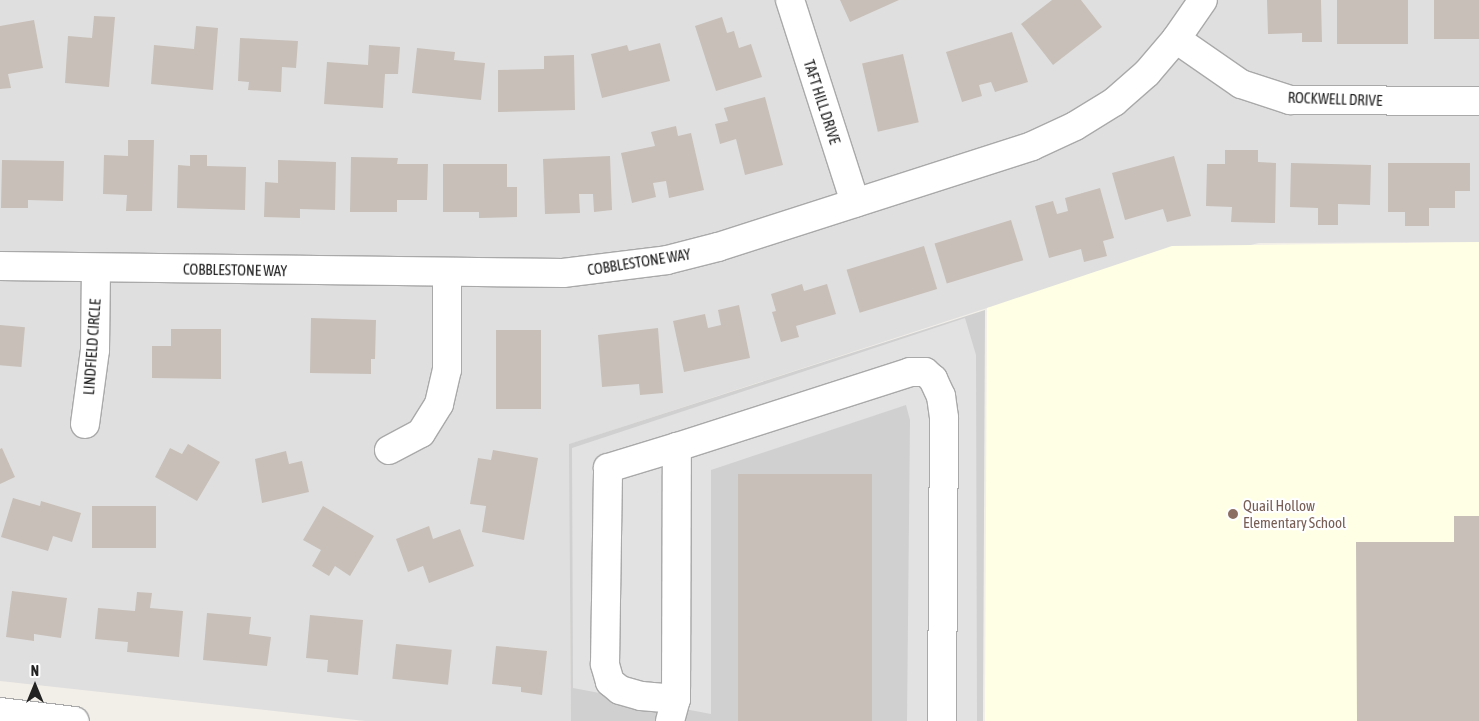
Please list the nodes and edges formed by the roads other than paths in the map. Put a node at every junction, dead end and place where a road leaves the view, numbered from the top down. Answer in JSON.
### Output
{"nodes":[{"id":1,"x":790,"y":0,"type":"edge"},
{"id":2,"x":1203,"y":0,"type":"edge"},
{"id":3,"x":1176,"y":39,"type":"junction"},
{"id":4,"x":1479,"y":102,"type":"edge"},
{"id":5,"x":855,"y":203,"type":"junction"},
{"id":6,"x":0,"y":266,"type":"edge"},
{"id":7,"x":96,"y":269,"type":"junction"},
{"id":8,"x":447,"y":273,"type":"junction"},
{"id":9,"x":85,"y":424,"type":"dead end"},
{"id":10,"x":677,"y":447,"type":"junction"},
{"id":11,"x":389,"y":450,"type":"dead end"},
{"id":12,"x":673,"y":710,"type":"edge"},
{"id":13,"x":0,"y":712,"type":"edge"},
{"id":14,"x":74,"y":721,"type":"edge"},
{"id":15,"x":942,"y":721,"type":"edge"}],
"edges":[{"from":1,"to":5,"type":"street","name":"TAFT HILL DRIVE"},
{"from":2,"to":3,"type":"street","name":"COBBLESTONE WAY"},
{"from":3,"to":4,"type":"street","name":"ROCKWELL DRIVE"},
{"from":3,"to":5,"type":"street","name":"COBBLESTONE WAY"},
{"from":5,"to":8,"type":"street","name":"COBBLESTONE WAY"},
{"from":6,"to":7,"type":"street","name":"COBBLESTONE WAY"},
{"from":7,"to":8,"type":"street","name":"COBBLESTONE WAY"},
{"from":7,"to":9,"type":"street","name":"LINDFIELD CIRCLE"},
{"from":8,"to":11,"type":"street"},
{"from":10,"to":12,"type":"street"},
{"from":10,"to":12,"type":"street"},
{"from":10,"to":15,"type":"street"},
{"from":13,"to":14,"type":"street"}]}
